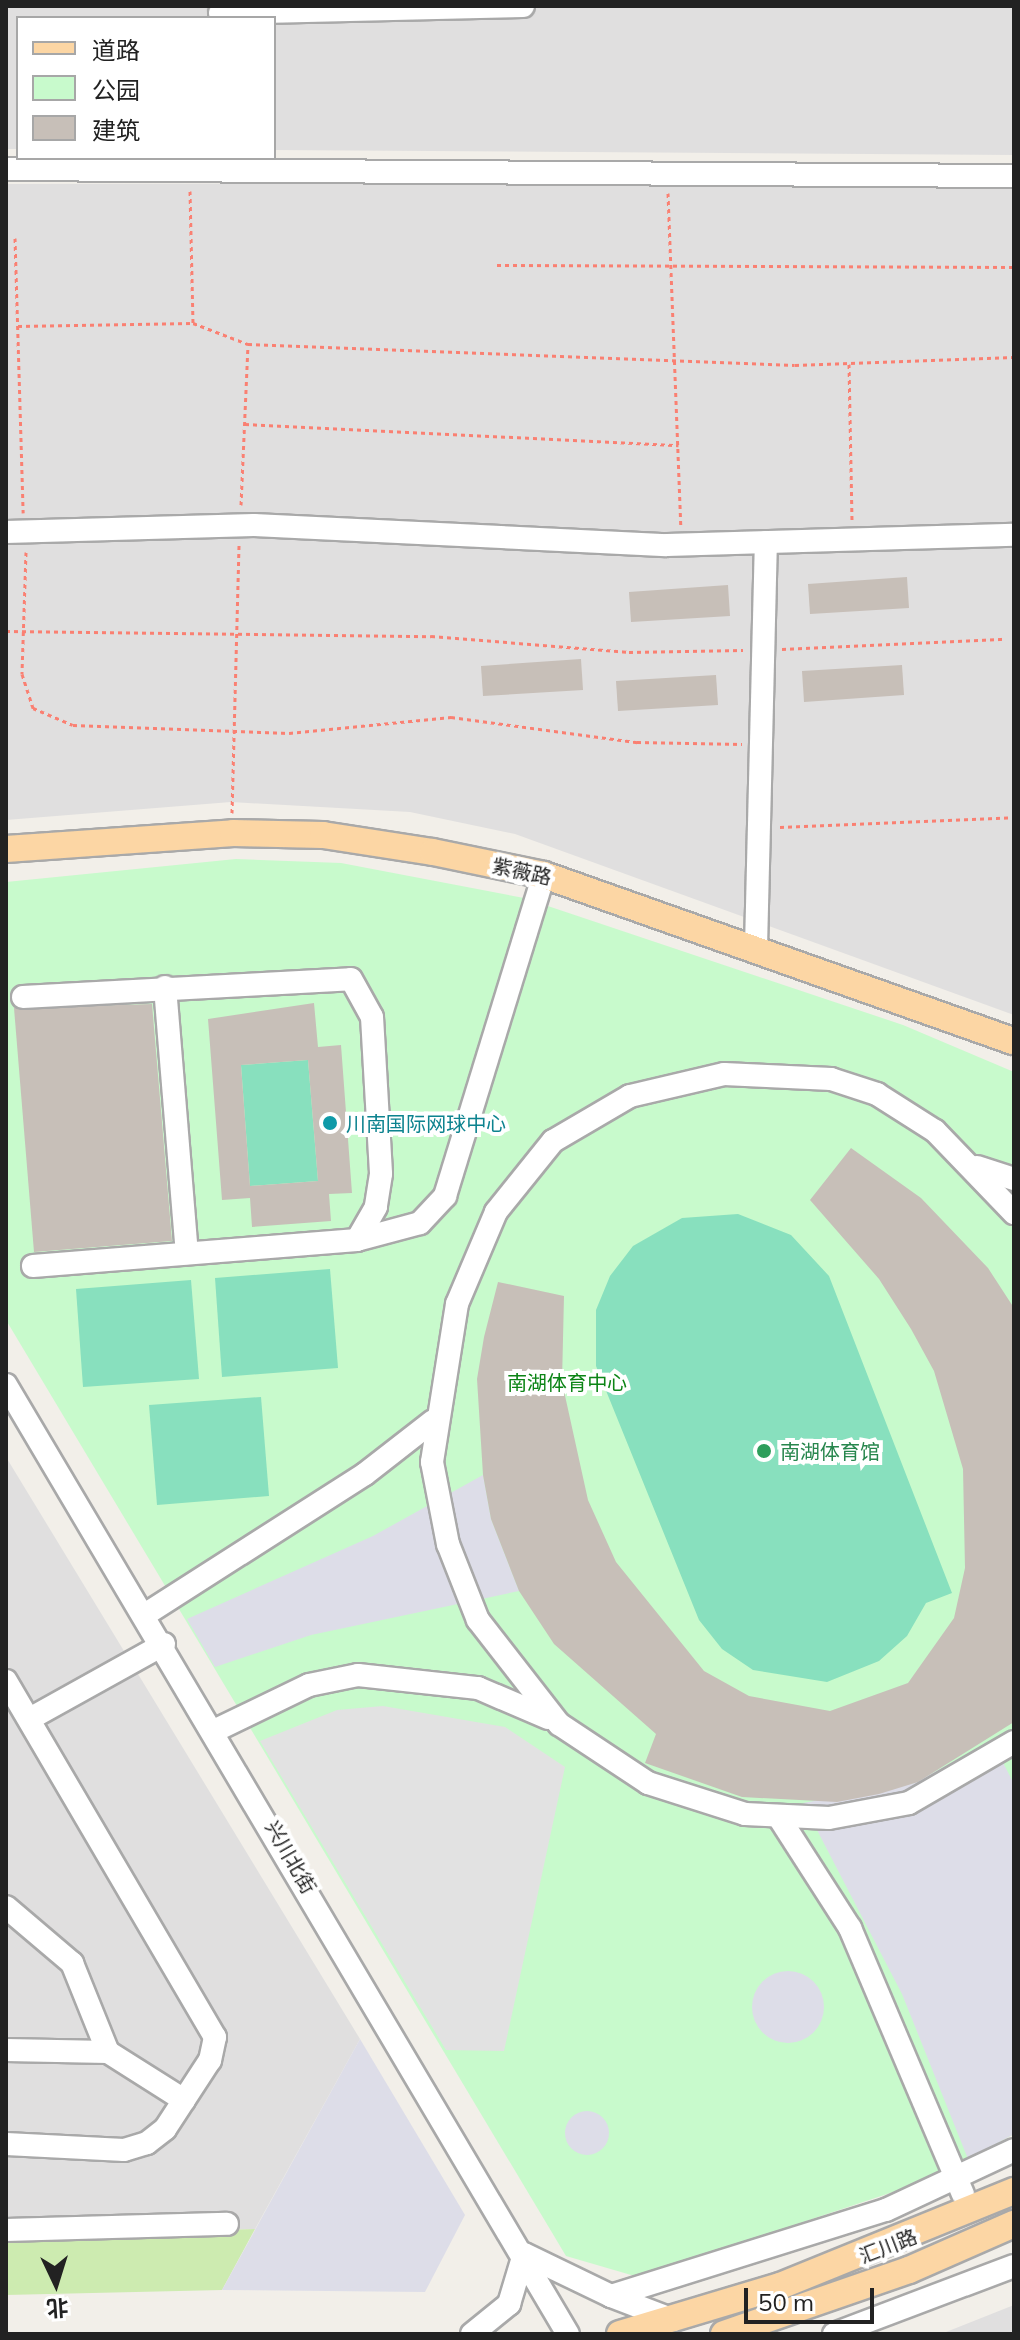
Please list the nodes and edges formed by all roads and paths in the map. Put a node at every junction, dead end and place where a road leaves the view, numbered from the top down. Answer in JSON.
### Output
{"nodes":[{"id":1,"x":523,"y":6,"type":"edge"},
{"id":2,"x":219,"y":12,"type":"edge"},
{"id":3,"x":216,"y":164,"type":"edge"},
{"id":4,"x":6,"y":169,"type":"edge"},
{"id":5,"x":190,"y":171,"type":"junction"},
{"id":6,"x":667,"y":174,"type":"junction"},
{"id":7,"x":1014,"y":176,"type":"edge"},
{"id":8,"x":15,"y":238,"type":"dead end"},
{"id":9,"x":497,"y":265,"type":"dead end"},
{"id":10,"x":671,"y":265,"type":"junction"},
{"id":11,"x":1014,"y":267,"type":"edge"},
{"id":12,"x":193,"y":323,"type":"junction"},
{"id":13,"x":17,"y":326,"type":"junction"},
{"id":14,"x":248,"y":344,"type":"junction"},
{"id":15,"x":1014,"y":357,"type":"edge"},
{"id":16,"x":675,"y":360,"type":"junction"},
{"id":17,"x":849,"y":363,"type":"junction"},
{"id":18,"x":245,"y":424,"type":"junction"},
{"id":19,"x":678,"y":445,"type":"junction"},
{"id":20,"x":240,"y":525,"type":"junction"},
{"id":21,"x":16,"y":532,"type":"edge"},
{"id":22,"x":1014,"y":535,"type":"edge"},
{"id":23,"x":852,"y":540,"type":"junction"},
{"id":24,"x":766,"y":542,"type":"junction"},
{"id":25,"x":682,"y":545,"type":"junction"},
{"id":26,"x":6,"y":631,"type":"edge"},
{"id":27,"x":24,"y":631,"type":"junction"},
{"id":28,"x":237,"y":634,"type":"junction"},
{"id":29,"x":1006,"y":639,"type":"dead end"},
{"id":30,"x":763,"y":650,"type":"junction"},
{"id":31,"x":762,"y":745,"type":"junction"},
{"id":32,"x":1014,"y":817,"type":"edge"},
{"id":33,"x":760,"y":827,"type":"junction"},
{"id":34,"x":233,"y":833,"type":"junction"},
{"id":35,"x":6,"y":849,"type":"edge"},
{"id":36,"x":544,"y":875,"type":"junction"},
{"id":37,"x":756,"y":947,"type":"junction"},
{"id":38,"x":165,"y":987,"type":"junction"},
{"id":39,"x":23,"y":997,"type":"dead end"},
{"id":40,"x":1014,"y":1041,"type":"edge"},
{"id":41,"x":973,"y":1165,"type":"junction"},
{"id":42,"x":1014,"y":1179,"type":"edge"},
{"id":43,"x":1014,"y":1213,"type":"edge"},
{"id":44,"x":357,"y":1240,"type":"junction"},
{"id":45,"x":187,"y":1253,"type":"junction"},
{"id":46,"x":33,"y":1266,"type":"dead end"},
{"id":47,"x":6,"y":1385,"type":"edge"},
{"id":48,"x":433,"y":1421,"type":"junction"},
{"id":49,"x":146,"y":1614,"type":"junction"},
{"id":50,"x":164,"y":1644,"type":"junction"},
{"id":51,"x":6,"y":1681,"type":"edge"},
{"id":52,"x":33,"y":1717,"type":"junction"},
{"id":53,"x":559,"y":1724,"type":"junction"},
{"id":54,"x":216,"y":1730,"type":"junction"},
{"id":55,"x":1014,"y":1742,"type":"edge"},
{"id":56,"x":780,"y":1819,"type":"junction"},
{"id":57,"x":6,"y":1907,"type":"edge"},
{"id":58,"x":6,"y":2050,"type":"edge"},
{"id":59,"x":108,"y":2052,"type":"junction"},
{"id":60,"x":184,"y":2100,"type":"junction"},
{"id":61,"x":6,"y":2144,"type":"edge"},
{"id":62,"x":1014,"y":2150,"type":"edge"},
{"id":63,"x":958,"y":2182,"type":"junction"},
{"id":64,"x":1014,"y":2191,"type":"edge"},
{"id":65,"x":972,"y":2213,"type":"junction"},
{"id":66,"x":227,"y":2224,"type":"dead end"},
{"id":67,"x":1014,"y":2224,"type":"edge"},
{"id":68,"x":6,"y":2230,"type":"edge"},
{"id":69,"x":524,"y":2254,"type":"junction"},
{"id":70,"x":1014,"y":2266,"type":"edge"},
{"id":71,"x":611,"y":2296,"type":"junction"},
{"id":72,"x":674,"y":2320,"type":"junction"},
{"id":73,"x":472,"y":2334,"type":"edge"},
{"id":74,"x":568,"y":2334,"type":"edge"},
{"id":75,"x":620,"y":2334,"type":"edge"},
{"id":76,"x":724,"y":2334,"type":"edge"},
{"id":77,"x":834,"y":2334,"type":"edge"}],
"edges":[{"from":1,"to":2,"type":"street"},
{"from":3,"to":5,"type":"street"},
{"from":3,"to":6,"type":"street"},
{"from":4,"to":5,"type":"street"},
{"from":5,"to":12,"type":"path"},
{"from":6,"to":7,"type":"street"},
{"from":6,"to":10,"type":"path"},
{"from":8,"to":13,"type":"path"},
{"from":9,"to":10,"type":"path"},
{"from":10,"to":11,"type":"path"},
{"from":10,"to":16,"type":"path"},
{"from":12,"to":13,"type":"path"},
{"from":12,"to":14,"type":"path"},
{"from":13,"to":21,"type":"path"},
{"from":14,"to":16,"type":"path"},
{"from":14,"to":18,"type":"path"},
{"from":15,"to":17,"type":"path"},
{"from":16,"to":17,"type":"path"},
{"from":16,"to":19,"type":"path"},
{"from":17,"to":23,"type":"path"},
{"from":18,"to":19,"type":"path"},
{"from":18,"to":20,"type":"path"},
{"from":19,"to":25,"type":"path"},
{"from":20,"to":21,"type":"street"},
{"from":20,"to":25,"type":"street"},
{"from":20,"to":28,"type":"path"},
{"from":21,"to":27,"type":"path"},
{"from":22,"to":23,"type":"street"},
{"from":23,"to":24,"type":"street"},
{"from":24,"to":25,"type":"street"},
{"from":24,"to":30,"type":"street"},
{"from":26,"to":27,"type":"path"},
{"from":27,"to":28,"type":"path"},
{"from":27,"to":31,"type":"path"},
{"from":28,"to":30,"type":"path"},
{"from":28,"to":34,"type":"path"},
{"from":29,"to":30,"type":"path"},
{"from":30,"to":31,"type":"street"},
{"from":31,"to":33,"type":"street"},
{"from":32,"to":33,"type":"path"},
{"from":33,"to":37,"type":"street"},
{"from":34,"to":35,"type":"main road","name":"紫薇路"},
{"from":34,"to":36,"type":"main road","name":"紫薇路"},
{"from":36,"to":37,"type":"main road","name":"紫薇路"},
{"from":36,"to":44,"type":"street"},
{"from":37,"to":40,"type":"main road","name":"紫薇路"},
{"from":38,"to":39,"type":"street"},
{"from":38,"to":44,"type":"street"},
{"from":38,"to":45,"type":"street"},
{"from":41,"to":42,"type":"street"},
{"from":41,"to":43,"type":"street"},
{"from":41,"to":48,"type":"street"},
{"from":44,"to":45,"type":"street"},
{"from":45,"to":46,"type":"street"},
{"from":47,"to":49,"type":"street","name":"兴川北街"},
{"from":48,"to":49,"type":"street"},
{"from":48,"to":53,"type":"street"},
{"from":49,"to":50,"type":"street","name":"兴川北街"},
{"from":50,"to":52,"type":"street"},
{"from":50,"to":54,"type":"street","name":"兴川北街"},
{"from":51,"to":52,"type":"street"},
{"from":52,"to":60,"type":"street"},
{"from":53,"to":54,"type":"street"},
{"from":53,"to":56,"type":"street"},
{"from":54,"to":69,"type":"street","name":"兴川北街"},
{"from":55,"to":56,"type":"street"},
{"from":56,"to":63,"type":"street"},
{"from":57,"to":59,"type":"street"},
{"from":58,"to":59,"type":"street"},
{"from":59,"to":60,"type":"street"},
{"from":60,"to":61,"type":"street"},
{"from":62,"to":63,"type":"street"},
{"from":63,"to":65,"type":"street"},
{"from":63,"to":71,"type":"street"},
{"from":64,"to":65,"type":"main road","name":"汇川路"},
{"from":65,"to":72,"type":"main road","name":"汇川路"},
{"from":66,"to":68,"type":"street"},
{"from":67,"to":76,"type":"main road","name":"汇川路"},
{"from":69,"to":71,"type":"street"},
{"from":69,"to":73,"type":"street"},
{"from":69,"to":74,"type":"street","name":"兴川北街"},
{"from":70,"to":77,"type":"street"},
{"from":71,"to":72,"type":"street"},
{"from":72,"to":75,"type":"main road","name":"汇川路"}]}
